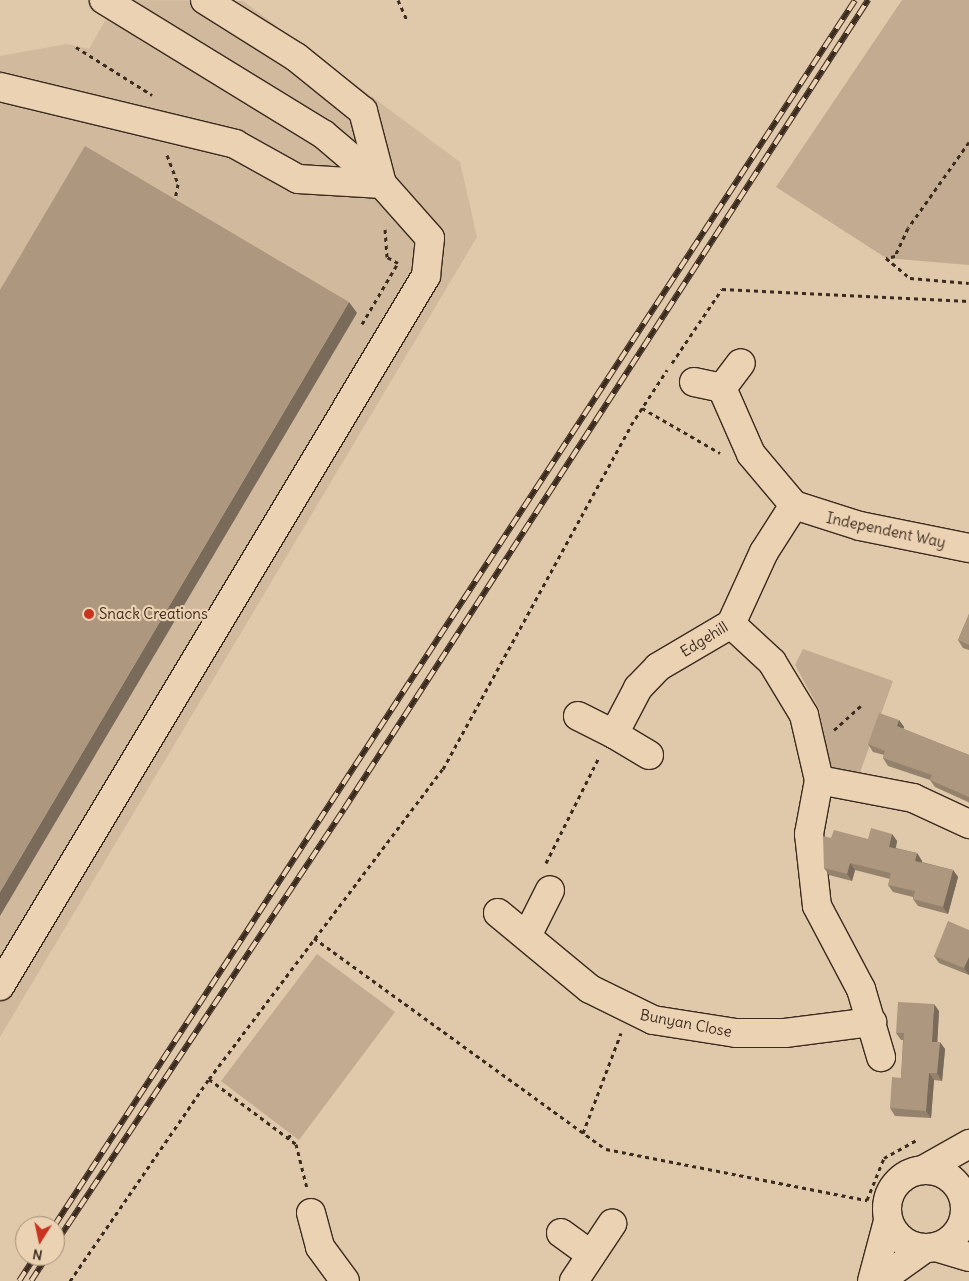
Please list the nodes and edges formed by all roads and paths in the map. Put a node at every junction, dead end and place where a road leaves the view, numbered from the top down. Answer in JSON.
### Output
{"nodes":[{"id":1,"x":104,"y":0,"type":"edge"},
{"id":2,"x":205,"y":0,"type":"edge"},
{"id":3,"x":398,"y":0,"type":"edge"},
{"id":4,"x":407,"y":20,"type":"dead end"},
{"id":5,"x":0,"y":87,"type":"edge"},
{"id":6,"x":969,"y":142,"type":"edge"},
{"id":7,"x":382,"y":184,"type":"junction"},
{"id":8,"x":969,"y":283,"type":"edge"},
{"id":9,"x":969,"y":301,"type":"edge"},
{"id":10,"x":741,"y":363,"type":"dead end"},
{"id":11,"x":694,"y":382,"type":"dead end"},
{"id":12,"x":722,"y":388,"type":"junction"},
{"id":13,"x":642,"y":408,"type":"junction"},
{"id":14,"x":751,"y":454,"type":"junction"},
{"id":15,"x":794,"y":505,"type":"junction"},
{"id":16,"x":969,"y":548,"type":"edge"},
{"id":17,"x":731,"y":624,"type":"junction"},
{"id":18,"x":861,"y":706,"type":"dead end"},
{"id":19,"x":578,"y":716,"type":"dead end"},
{"id":20,"x":614,"y":734,"type":"junction"},
{"id":21,"x":810,"y":736,"type":"junction"},
{"id":22,"x":649,"y":755,"type":"dead end"},
{"id":23,"x":819,"y":780,"type":"junction"},
{"id":24,"x":969,"y":824,"type":"edge"},
{"id":25,"x":550,"y":890,"type":"joint"},
{"id":26,"x":498,"y":913,"type":"dead end"},
{"id":27,"x":528,"y":934,"type":"junction"},
{"id":28,"x":314,"y":938,"type":"junction"},
{"id":29,"x":0,"y":986,"type":"edge"},
{"id":30,"x":632,"y":1013,"type":"junction"},
{"id":31,"x":872,"y":1022,"type":"junction"},
{"id":32,"x":881,"y":1057,"type":"dead end"},
{"id":33,"x":209,"y":1079,"type":"junction"},
{"id":34,"x":583,"y":1133,"type":"junction"},
{"id":35,"x":291,"y":1134,"type":"dead end"},
{"id":36,"x":288,"y":1138,"type":"junction"},
{"id":37,"x":922,"y":1138,"type":"dead end"},
{"id":38,"x":969,"y":1144,"type":"edge"},
{"id":39,"x":925,"y":1169,"type":"junction"},
{"id":40,"x":867,"y":1200,"type":"junction"},
{"id":41,"x":967,"y":1202,"type":"edge"},
{"id":42,"x":311,"y":1213,"type":"joint"},
{"id":43,"x":878,"y":1215,"type":"junction"},
{"id":44,"x":612,"y":1224,"type":"dead end"},
{"id":45,"x":561,"y":1234,"type":"dead end"},
{"id":46,"x":930,"y":1248,"type":"junction"},
{"id":47,"x":591,"y":1255,"type":"junction"},
{"id":48,"x":969,"y":1257,"type":"edge"},
{"id":49,"x":70,"y":1281,"type":"edge"},
{"id":50,"x":345,"y":1281,"type":"edge"},
{"id":51,"x":574,"y":1281,"type":"edge"},
{"id":52,"x":872,"y":1281,"type":"edge"},
{"id":53,"x":879,"y":1281,"type":"edge"}],
"edges":[{"from":1,"to":7,"type":"street"},
{"from":2,"to":7,"type":"street"},
{"from":3,"to":4,"type":"path"},
{"from":5,"to":7,"type":"street"},
{"from":6,"to":8,"type":"path"},
{"from":7,"to":29,"type":"street"},
{"from":9,"to":13,"type":"path"},
{"from":10,"to":12,"type":"street"},
{"from":11,"to":12,"type":"street"},
{"from":12,"to":14,"type":"street"},
{"from":13,"to":14,"type":"path"},
{"from":13,"to":28,"type":"path"},
{"from":14,"to":15,"type":"street"},
{"from":15,"to":16,"type":"street","name":"Independent Way"},
{"from":15,"to":17,"type":"street","name":"Edgehill"},
{"from":17,"to":20,"type":"street","name":"Edgehill"},
{"from":17,"to":21,"type":"street"},
{"from":18,"to":21,"type":"path"},
{"from":19,"to":20,"type":"street"},
{"from":20,"to":22,"type":"street"},
{"from":20,"to":25,"type":"path"},
{"from":21,"to":23,"type":"street"},
{"from":23,"to":24,"type":"street"},
{"from":23,"to":31,"type":"street"},
{"from":25,"to":27,"type":"street"},
{"from":26,"to":27,"type":"street","name":"Bunyan Close"},
{"from":27,"to":30,"type":"street","name":"Bunyan Close"},
{"from":28,"to":33,"type":"path"},
{"from":28,"to":34,"type":"path"},
{"from":30,"to":31,"type":"street","name":"Bunyan Close"},
{"from":30,"to":34,"type":"path"},
{"from":31,"to":32,"type":"street"},
{"from":33,"to":36,"type":"path"},
{"from":33,"to":49,"type":"path"},
{"from":34,"to":40,"type":"path"},
{"from":35,"to":36,"type":"path"},
{"from":36,"to":42,"type":"path"},
{"from":37,"to":40,"type":"path"},
{"from":38,"to":39,"type":"street"},
{"from":39,"to":41,"type":"street"},
{"from":39,"to":43,"type":"street"},
{"from":40,"to":43,"type":"path"},
{"from":41,"to":46,"type":"street"},
{"from":42,"to":50,"type":"street"},
{"from":43,"to":46,"type":"street"},
{"from":43,"to":52,"type":"street"},
{"from":44,"to":47,"type":"street"},
{"from":45,"to":47,"type":"street"},
{"from":46,"to":48,"type":"street"},
{"from":46,"to":53,"type":"street"},
{"from":47,"to":51,"type":"street"}]}
